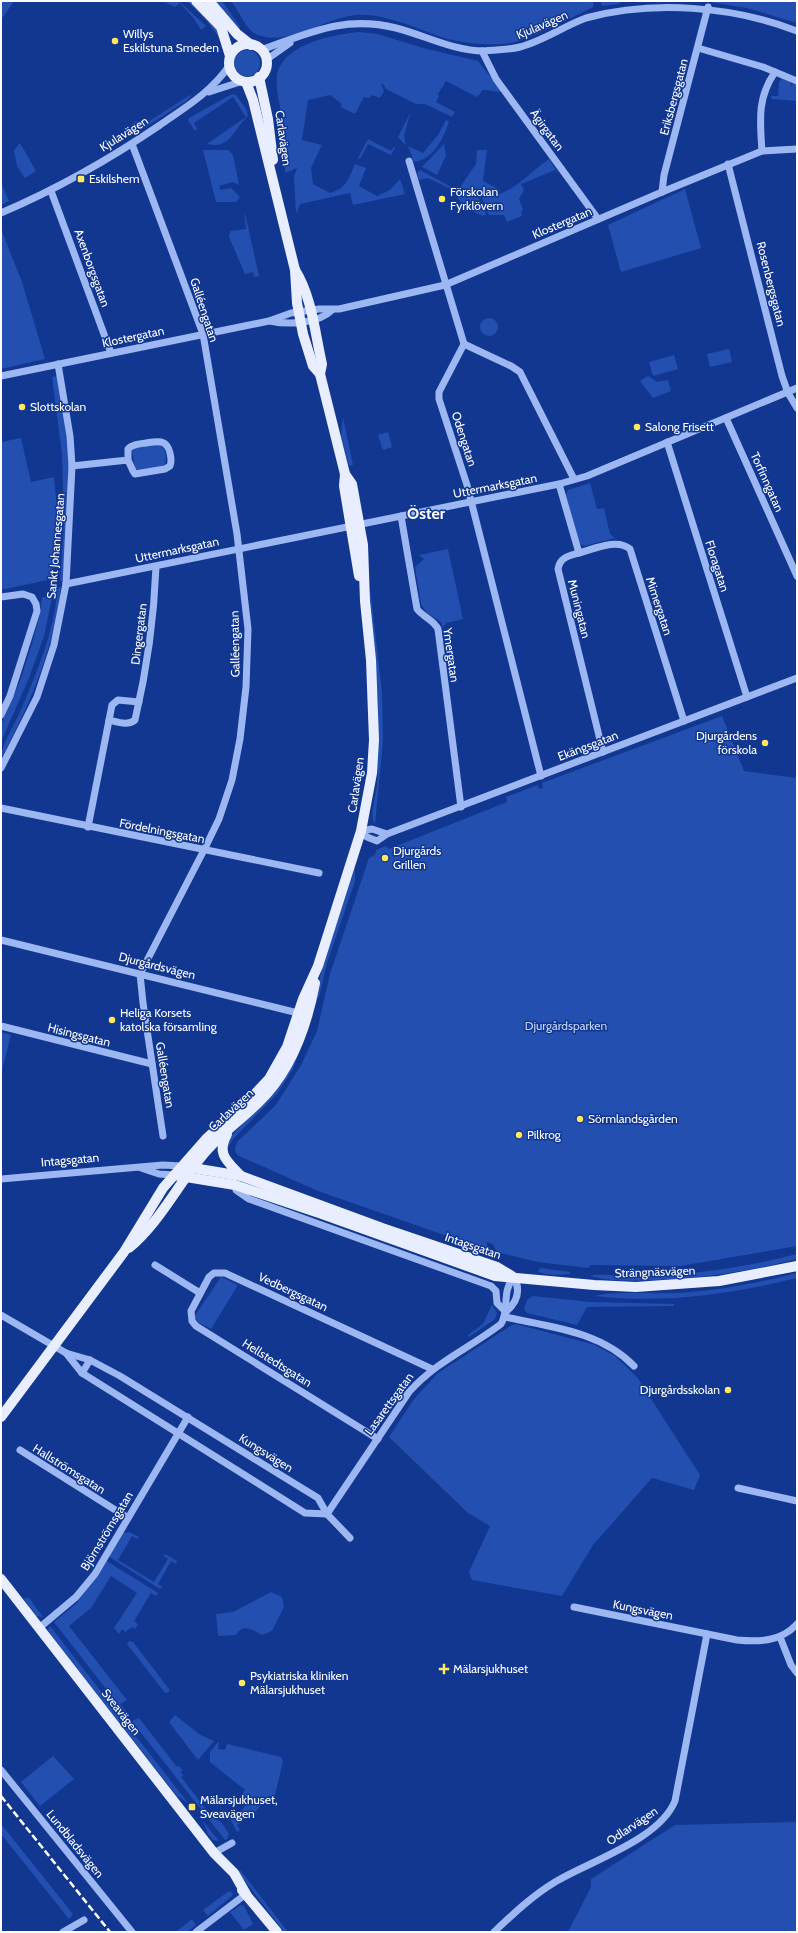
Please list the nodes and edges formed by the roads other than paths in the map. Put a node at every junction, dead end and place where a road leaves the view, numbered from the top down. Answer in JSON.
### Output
{"nodes":[{"id":1,"x":196,"y":1,"type":"edge"},
{"id":2,"x":209,"y":1,"type":"edge"},
{"id":3,"x":631,"y":4,"type":"edge"},
{"id":4,"x":708,"y":7,"type":"junction"},
{"id":5,"x":797,"y":31,"type":"edge"},
{"id":6,"x":297,"y":38,"type":"junction"},
{"id":7,"x":251,"y":44,"type":"junction"},
{"id":8,"x":698,"y":48,"type":"junction"},
{"id":9,"x":261,"y":50,"type":"junction"},
{"id":10,"x":482,"y":51,"type":"junction"},
{"id":11,"x":266,"y":60,"type":"junction"},
{"id":12,"x":230,"y":61,"type":"junction"},
{"id":13,"x":775,"y":72,"type":"junction"},
{"id":14,"x":259,"y":77,"type":"junction"},
{"id":15,"x":244,"y":81,"type":"junction"},
{"id":16,"x":797,"y":81,"type":"edge"},
{"id":17,"x":206,"y":93,"type":"junction"},
{"id":18,"x":132,"y":144,"type":"junction"},
{"id":19,"x":797,"y":149,"type":"edge"},
{"id":20,"x":762,"y":151,"type":"junction"},
{"id":21,"x":409,"y":161,"type":"dead end"},
{"id":22,"x":728,"y":164,"type":"junction"},
{"id":23,"x":52,"y":191,"type":"junction"},
{"id":24,"x":662,"y":192,"type":"junction"},
{"id":25,"x":278,"y":202,"type":"junction"},
{"id":26,"x":1,"y":213,"type":"edge"},
{"id":27,"x":598,"y":219,"type":"junction"},
{"id":28,"x":295,"y":270,"type":"junction"},
{"id":29,"x":445,"y":285,"type":"junction"},
{"id":30,"x":311,"y":316,"type":"junction"},
{"id":31,"x":300,"y":317,"type":"junction"},
{"id":32,"x":203,"y":334,"type":"junction"},
{"id":33,"x":464,"y":344,"type":"junction"},
{"id":34,"x":111,"y":353,"type":"junction"},
{"id":35,"x":58,"y":364,"type":"junction"},
{"id":36,"x":320,"y":374,"type":"junction"},
{"id":37,"x":1,"y":376,"type":"edge"},
{"id":38,"x":797,"y":388,"type":"edge"},
{"id":39,"x":788,"y":393,"type":"junction"},
{"id":40,"x":797,"y":408,"type":"edge"},
{"id":41,"x":726,"y":418,"type":"junction"},
{"id":42,"x":667,"y":442,"type":"junction"},
{"id":43,"x":128,"y":460,"type":"junction"},
{"id":44,"x":72,"y":466,"type":"junction"},
{"id":45,"x":574,"y":479,"type":"junction"},
{"id":46,"x":559,"y":484,"type":"junction"},
{"id":47,"x":471,"y":501,"type":"junction"},
{"id":48,"x":401,"y":516,"type":"junction"},
{"id":49,"x":355,"y":525,"type":"junction"},
{"id":50,"x":238,"y":548,"type":"junction"},
{"id":51,"x":579,"y":553,"type":"junction"},
{"id":52,"x":156,"y":567,"type":"junction"},
{"id":53,"x":797,"y":576,"type":"edge"},
{"id":54,"x":66,"y":584,"type":"junction"},
{"id":55,"x":1,"y":597,"type":"edge"},
{"id":56,"x":797,"y":678,"type":"edge"},
{"id":57,"x":747,"y":697,"type":"junction"},
{"id":58,"x":139,"y":702,"type":"junction"},
{"id":59,"x":1,"y":715,"type":"edge"},
{"id":60,"x":110,"y":720,"type":"junction"},
{"id":61,"x":684,"y":721,"type":"junction"},
{"id":62,"x":603,"y":752,"type":"junction"},
{"id":63,"x":1,"y":768,"type":"edge"},
{"id":64,"x":541,"y":776,"type":"junction"},
{"id":65,"x":461,"y":807,"type":"junction"},
{"id":66,"x":1,"y":808,"type":"edge"},
{"id":67,"x":88,"y":827,"type":"junction"},
{"id":68,"x":361,"y":831,"type":"junction"},
{"id":69,"x":387,"y":834,"type":"junction"},
{"id":70,"x":204,"y":850,"type":"junction"},
{"id":71,"x":319,"y":873,"type":"dead end"},
{"id":72,"x":1,"y":940,"type":"edge"},
{"id":73,"x":140,"y":974,"type":"junction"},
{"id":74,"x":303,"y":1014,"type":"junction"},
{"id":75,"x":1,"y":1026,"type":"edge"},
{"id":76,"x":152,"y":1064,"type":"junction"},
{"id":77,"x":230,"y":1129,"type":"junction"},
{"id":78,"x":163,"y":1136,"type":"dead end"},
{"id":79,"x":182,"y":1166,"type":"junction"},
{"id":80,"x":140,"y":1168,"type":"junction"},
{"id":81,"x":189,"y":1172,"type":"junction"},
{"id":82,"x":174,"y":1175,"type":"junction"},
{"id":83,"x":241,"y":1176,"type":"junction"},
{"id":84,"x":1,"y":1179,"type":"edge"},
{"id":85,"x":235,"y":1185,"type":"junction"},
{"id":86,"x":124,"y":1252,"type":"junction"},
{"id":87,"x":155,"y":1265,"type":"dead end"},
{"id":88,"x":797,"y":1266,"type":"edge"},
{"id":89,"x":514,"y":1277,"type":"junction"},
{"id":90,"x":200,"y":1293,"type":"junction"},
{"id":91,"x":1,"y":1315,"type":"edge"},
{"id":92,"x":506,"y":1315,"type":"junction"},
{"id":93,"x":53,"y":1346,"type":"junction"},
{"id":94,"x":66,"y":1354,"type":"junction"},
{"id":95,"x":90,"y":1360,"type":"junction"},
{"id":96,"x":634,"y":1366,"type":"dead end"},
{"id":97,"x":432,"y":1369,"type":"junction"},
{"id":98,"x":82,"y":1373,"type":"junction"},
{"id":99,"x":1,"y":1416,"type":"edge"},
{"id":100,"x":188,"y":1417,"type":"junction"},
{"id":101,"x":179,"y":1434,"type":"junction"},
{"id":102,"x":378,"y":1439,"type":"junction"},
{"id":103,"x":20,"y":1450,"type":"dead end"},
{"id":104,"x":738,"y":1488,"type":"dead end"},
{"id":105,"x":797,"y":1501,"type":"edge"},
{"id":106,"x":327,"y":1514,"type":"junction"},
{"id":107,"x":128,"y":1518,"type":"junction"},
{"id":108,"x":350,"y":1538,"type":"dead end"},
{"id":109,"x":1,"y":1579,"type":"edge"},
{"id":110,"x":574,"y":1607,"type":"dead end"},
{"id":111,"x":797,"y":1624,"type":"edge"},
{"id":112,"x":39,"y":1628,"type":"junction"},
{"id":113,"x":707,"y":1634,"type":"junction"},
{"id":114,"x":780,"y":1636,"type":"junction"},
{"id":115,"x":797,"y":1673,"type":"edge"},
{"id":116,"x":1,"y":1770,"type":"edge"},
{"id":117,"x":232,"y":1843,"type":"dead end"},
{"id":118,"x":214,"y":1853,"type":"junction"},
{"id":119,"x":246,"y":1894,"type":"junction"},
{"id":120,"x":84,"y":1920,"type":"dead end"},
{"id":121,"x":63,"y":1932,"type":"edge"},
{"id":122,"x":132,"y":1932,"type":"edge"},
{"id":123,"x":196,"y":1932,"type":"edge"},
{"id":124,"x":277,"y":1932,"type":"edge"},
{"id":125,"x":494,"y":1932,"type":"edge"}],
"edges":[{"from":1,"to":12,"type":"main road"},
{"from":2,"to":7,"type":"main road"},
{"from":3,"to":4,"type":"street","name":"Kjulavägen"},
{"from":3,"to":10,"type":"street","name":"Kjulavägen"},
{"from":4,"to":5,"type":"street","name":"Kjulavägen"},
{"from":4,"to":8,"type":"street","name":"Eriksbergsgatan"},
{"from":6,"to":9,"type":"street","name":"Kjulavägen"},
{"from":6,"to":10,"type":"street","name":"Kjulavägen"},
{"from":6,"to":11,"type":"street","name":"Kjulavägen"},
{"from":7,"to":9,"type":"main road"},
{"from":7,"to":12,"type":"main road"},
{"from":8,"to":13,"type":"street"},
{"from":8,"to":24,"type":"street","name":"Eriksbergsgatan"},
{"from":9,"to":11,"type":"main road"},
{"from":10,"to":27,"type":"street","name":"Ägirgatan"},
{"from":11,"to":14,"type":"main road"},
{"from":12,"to":15,"type":"main road"},
{"from":12,"to":17,"type":"street","name":"Kjulavägen"},
{"from":13,"to":16,"type":"street"},
{"from":13,"to":20,"type":"street"},
{"from":14,"to":15,"type":"main road"},
{"from":14,"to":25,"type":"main road","name":"Carlavägen"},
{"from":15,"to":17,"type":"street","name":"Kjulavägen"},
{"from":15,"to":25,"type":"main road","name":"Carlavägen"},
{"from":17,"to":18,"type":"street","name":"Kjulavägen"},
{"from":18,"to":23,"type":"street","name":"Kjulavägen"},
{"from":18,"to":32,"type":"street","name":"Galléengatan"},
{"from":19,"to":20,"type":"street","name":"Klostergatan"},
{"from":20,"to":22,"type":"street","name":"Klostergatan"},
{"from":21,"to":29,"type":"street"},
{"from":22,"to":24,"type":"street","name":"Klostergatan"},
{"from":22,"to":39,"type":"street","name":"Rosenbergsgatan"},
{"from":23,"to":26,"type":"street","name":"Kjulavägen"},
{"from":23,"to":34,"type":"street","name":"Axenborgsgatan"},
{"from":24,"to":27,"type":"street","name":"Klostergatan"},
{"from":25,"to":28,"type":"main road","name":"Carlavägen"},
{"from":27,"to":29,"type":"street","name":"Klostergatan"},
{"from":28,"to":30,"type":"main road","name":"Carlavägen"},
{"from":28,"to":31,"type":"main road","name":"Carlavägen"},
{"from":29,"to":30,"type":"street","name":"Klostergatan"},
{"from":29,"to":33,"type":"street"},
{"from":30,"to":31,"type":"street","name":"Klostergatan"},
{"from":30,"to":36,"type":"main road","name":"Carlavägen"},
{"from":31,"to":32,"type":"street","name":"Klostergatan"},
{"from":31,"to":36,"type":"main road","name":"Carlavägen"},
{"from":32,"to":34,"type":"street","name":"Klostergatan"},
{"from":32,"to":50,"type":"street","name":"Galléengatan"},
{"from":33,"to":45,"type":"street"},
{"from":33,"to":47,"type":"street","name":"Odengatan"},
{"from":34,"to":35,"type":"street","name":"Klostergatan"},
{"from":35,"to":37,"type":"street","name":"Klostergatan"},
{"from":35,"to":44,"type":"street","name":"Sankt Johannesgatan"},
{"from":36,"to":49,"type":"main road","name":"Carlavägen"},
{"from":38,"to":39,"type":"street","name":"Uttermarksgatan"},
{"from":39,"to":40,"type":"street","name":"Rosenbergsgatan"},
{"from":39,"to":41,"type":"street","name":"Uttermarksgatan"},
{"from":41,"to":42,"type":"street","name":"Uttermarksgatan"},
{"from":41,"to":53,"type":"street","name":"Torfinngatan"},
{"from":42,"to":45,"type":"street","name":"Uttermarksgatan"},
{"from":42,"to":57,"type":"street","name":"Floragatan"},
{"from":43,"to":43,"type":"street"},
{"from":43,"to":44,"type":"street"},
{"from":44,"to":54,"type":"street","name":"Sankt Johannesgatan"},
{"from":45,"to":46,"type":"street","name":"Uttermarksgatan"},
{"from":46,"to":47,"type":"street","name":"Uttermarksgatan"},
{"from":46,"to":51,"type":"street"},
{"from":47,"to":48,"type":"street","name":"Uttermarksgatan"},
{"from":47,"to":64,"type":"street","name":"Odengatan"},
{"from":48,"to":49,"type":"street","name":"Uttermarksgatan"},
{"from":48,"to":65,"type":"street","name":"Ymergatan"},
{"from":49,"to":50,"type":"street","name":"Uttermarksgatan"},
{"from":49,"to":68,"type":"main road","name":"Carlavägen"},
{"from":50,"to":52,"type":"street","name":"Uttermarksgatan"},
{"from":50,"to":70,"type":"street","name":"Galléengatan"},
{"from":51,"to":61,"type":"street","name":"Mimergatan"},
{"from":51,"to":62,"type":"street","name":"Muningatan"},
{"from":52,"to":54,"type":"street","name":"Uttermarksgatan"},
{"from":52,"to":58,"type":"street","name":"Dingergatan"},
{"from":54,"to":63,"type":"street","name":"Sankt Johannesgatan"},
{"from":55,"to":59,"type":"street"},
{"from":56,"to":57,"type":"street","name":"Ekängsgatan"},
{"from":57,"to":61,"type":"street","name":"Ekängsgatan"},
{"from":58,"to":60,"type":"street"},
{"from":58,"to":60,"type":"street","name":"Dingergatan"},
{"from":60,"to":67,"type":"street"},
{"from":61,"to":62,"type":"street","name":"Ekängsgatan"},
{"from":62,"to":64,"type":"street","name":"Ekängsgatan"},
{"from":64,"to":65,"type":"street","name":"Ekängsgatan"},
{"from":65,"to":69,"type":"street","name":"Ekängsgatan"},
{"from":66,"to":67,"type":"street","name":"Fördelningsgatan"},
{"from":67,"to":70,"type":"street","name":"Fördelningsgatan"},
{"from":68,"to":69,"type":"street"},
{"from":68,"to":69,"type":"street","name":"Ekängsgatan"},
{"from":68,"to":74,"type":"main road","name":"Carlavägen"},
{"from":70,"to":71,"type":"street","name":"Fördelningsgatan"},
{"from":70,"to":73,"type":"street","name":"Galléengatan"},
{"from":72,"to":73,"type":"street","name":"Djurgårdsvägen"},
{"from":73,"to":74,"type":"street","name":"Djurgårdsvägen"},
{"from":73,"to":76,"type":"street","name":"Galléengatan"},
{"from":74,"to":77,"type":"main road","name":"Carlavägen"},
{"from":74,"to":79,"type":"main road","name":"Carlavägen"},
{"from":75,"to":76,"type":"street","name":"Hisingsgatan"},
{"from":76,"to":78,"type":"street","name":"Galléengatan"},
{"from":77,"to":81,"type":"main road","name":"Carlavägen"},
{"from":77,"to":83,"type":"main road"},
{"from":79,"to":80,"type":"street","name":"Intagsgatan"},
{"from":79,"to":81,"type":"main road","name":"Intagsgatan"},
{"from":79,"to":82,"type":"main road","name":"Carlavägen"},
{"from":80,"to":82,"type":"street","name":"Intagsgatan"},
{"from":80,"to":84,"type":"street","name":"Intagsgatan"},
{"from":81,"to":82,"type":"main road","name":"Intagsgatan"},
{"from":81,"to":83,"type":"main road","name":"Intagsgatan"},
{"from":81,"to":85,"type":"main road","name":"Intagsgatan"},
{"from":81,"to":86,"type":"main road","name":"Carlavägen"},
{"from":82,"to":86,"type":"main road","name":"Carlavägen"},
{"from":83,"to":89,"type":"main road","name":"Intagsgatan"},
{"from":85,"to":89,"type":"main road","name":"Intagsgatan"},
{"from":85,"to":92,"type":"street"},
{"from":86,"to":93,"type":"main road","name":"Carlavägen"},
{"from":87,"to":90,"type":"street"},
{"from":88,"to":89,"type":"main road","name":"Strängnäsvägen"},
{"from":89,"to":92,"type":"street"},
{"from":89,"to":92,"type":"street","name":"Lasarettsgatan"},
{"from":90,"to":97,"type":"street","name":"Vedbergsgatan"},
{"from":90,"to":102,"type":"street","name":"Hellstedtsgatan"},
{"from":91,"to":93,"type":"street","name":"Kungsvägen"},
{"from":92,"to":96,"type":"street"},
{"from":92,"to":97,"type":"street","name":"Lasarettsgatan"},
{"from":93,"to":94,"type":"street","name":"Kungsvägen"},
{"from":93,"to":99,"type":"main road","name":"Carlavägen"},
{"from":94,"to":95,"type":"street","name":"Kungsvägen"},
{"from":94,"to":98,"type":"street","name":"Kungsvägen"},
{"from":95,"to":98,"type":"street"},
{"from":95,"to":100,"type":"street","name":"Kungsvägen"},
{"from":97,"to":102,"type":"street","name":"Lasarettsgatan"},
{"from":98,"to":101,"type":"street","name":"Kungsvägen"},
{"from":100,"to":101,"type":"street"},
{"from":100,"to":106,"type":"street","name":"Kungsvägen"},
{"from":101,"to":106,"type":"street","name":"Kungsvägen"},
{"from":101,"to":107,"type":"street","name":"Björnströmsgatan"},
{"from":102,"to":106,"type":"street","name":"Lasarettsgatan"},
{"from":103,"to":107,"type":"street","name":"Hallströmsgatan"},
{"from":104,"to":105,"type":"street"},
{"from":106,"to":108,"type":"street","name":"Kungsvägen"},
{"from":107,"to":112,"type":"street","name":"Björnströmsgatan"},
{"from":109,"to":112,"type":"main road","name":"Sveavägen"},
{"from":110,"to":113,"type":"street","name":"Kungsvägen"},
{"from":111,"to":114,"type":"street"},
{"from":112,"to":118,"type":"main road","name":"Sveavägen"},
{"from":113,"to":114,"type":"street","name":"Kungsvägen"},
{"from":113,"to":125,"type":"street","name":"Odlarvägen"},
{"from":114,"to":115,"type":"street"},
{"from":116,"to":122,"type":"street","name":"Lundbladsvägen"},
{"from":117,"to":118,"type":"street"},
{"from":118,"to":119,"type":"main road","name":"Sveavägen"},
{"from":119,"to":123,"type":"street"},
{"from":119,"to":124,"type":"main road","name":"Sveavägen"},
{"from":120,"to":121,"type":"street"}]}
